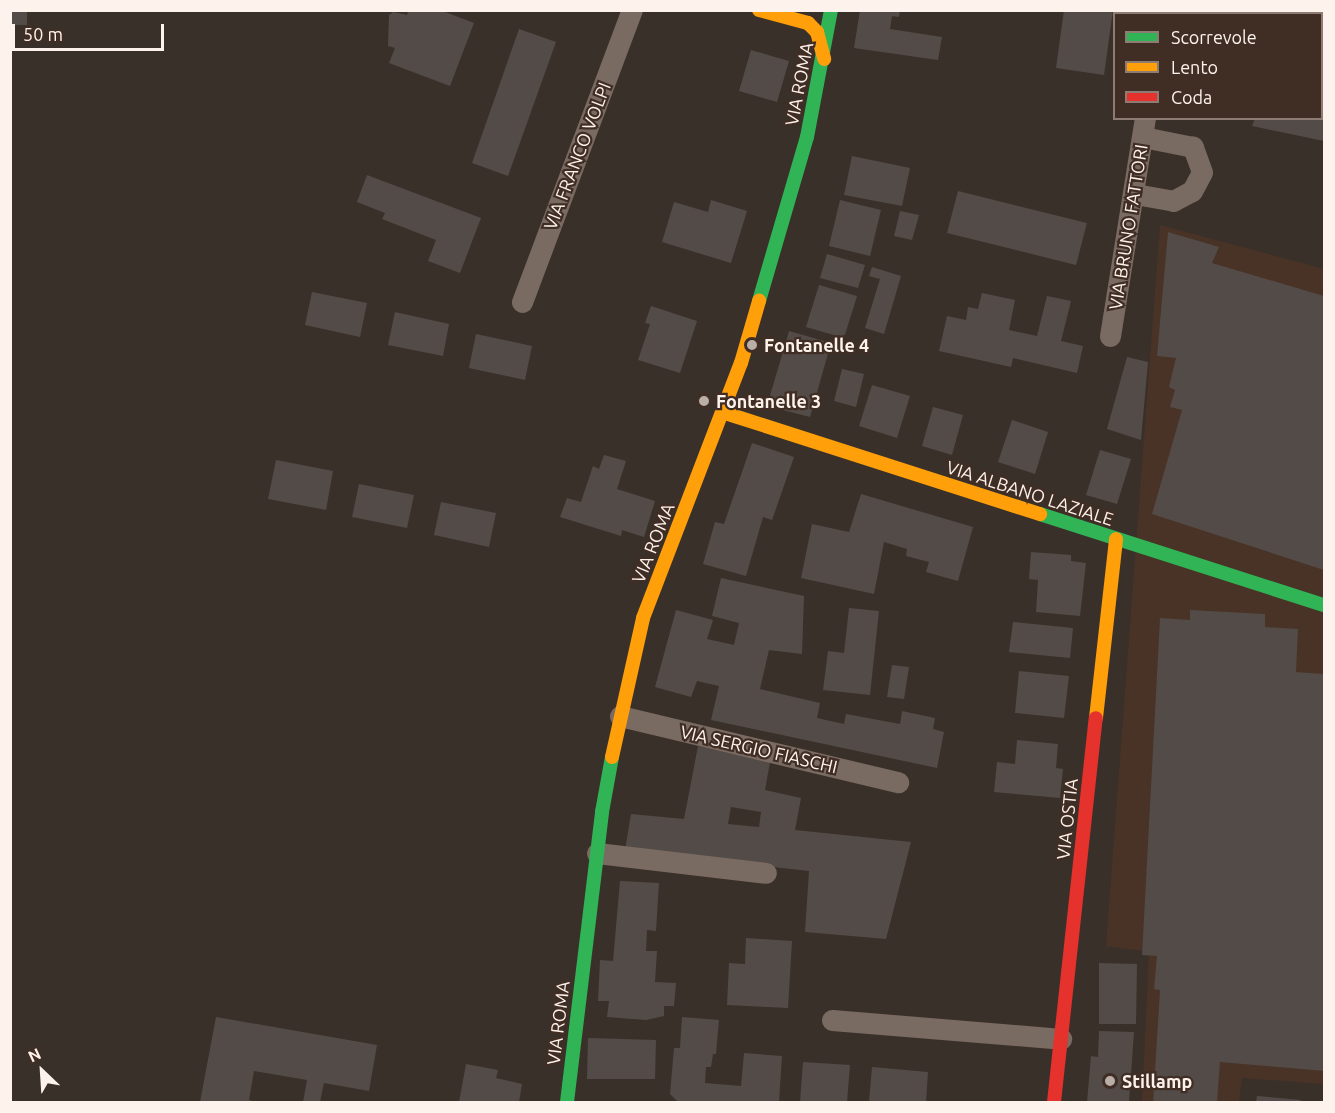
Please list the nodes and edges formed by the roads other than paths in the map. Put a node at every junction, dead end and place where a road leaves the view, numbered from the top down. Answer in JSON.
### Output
{"nodes":[{"id":1,"x":632,"y":10,"type":"edge"},
{"id":2,"x":759,"y":10,"type":"edge"},
{"id":3,"x":810,"y":10,"type":"edge"},
{"id":4,"x":831,"y":10,"type":"edge"},
{"id":5,"x":788,"y":16,"type":"junction"},
{"id":6,"x":824,"y":58,"type":"junction"},
{"id":7,"x":1144,"y":128,"type":"edge"},
{"id":8,"x":1135,"y":194,"type":"junction"},
{"id":9,"x":522,"y":302,"type":"dead end"},
{"id":10,"x":1110,"y":336,"type":"dead end"},
{"id":11,"x":725,"y":413,"type":"junction"},
{"id":12,"x":1116,"y":539,"type":"junction"},
{"id":13,"x":1324,"y":605,"type":"edge"},
{"id":14,"x":620,"y":716,"type":"junction"},
{"id":15,"x":898,"y":782,"type":"dead end"},
{"id":16,"x":597,"y":853,"type":"junction"},
{"id":17,"x":766,"y":873,"type":"dead end"},
{"id":18,"x":832,"y":1020,"type":"dead end"},
{"id":19,"x":1061,"y":1039,"type":"junction"},
{"id":20,"x":567,"y":1102,"type":"edge"},
{"id":21,"x":1054,"y":1102,"type":"edge"}],
"edges":[{"from":1,"to":9,"type":"street","name":"VIA FRANCO VOLPI"},
{"from":2,"to":5,"type":"main road"},
{"from":3,"to":5,"type":"main road"},
{"from":4,"to":6,"type":"main road","name":"VIA ROMA"},
{"from":5,"to":6,"type":"main road"},
{"from":6,"to":11,"type":"main road","name":"VIA ROMA"},
{"from":7,"to":8,"type":"street","name":"VIA BRUNO FATTORI"},
{"from":7,"to":8,"type":"street"},
{"from":8,"to":10,"type":"street","name":"VIA BRUNO FATTORI"},
{"from":11,"to":12,"type":"main road","name":"VIA ALBANO LAZIALE"},
{"from":11,"to":14,"type":"main road","name":"VIA ROMA"},
{"from":12,"to":13,"type":"main road","name":"VIA ALBANO LAZIALE"},
{"from":12,"to":19,"type":"main road","name":"VIA OSTIA"},
{"from":14,"to":15,"type":"street","name":"VIA SERGIO FIASCHI"},
{"from":14,"to":16,"type":"main road","name":"VIA ROMA"},
{"from":16,"to":17,"type":"street"},
{"from":16,"to":20,"type":"main road","name":"VIA ROMA"},
{"from":18,"to":19,"type":"street"},
{"from":19,"to":21,"type":"main road","name":"VIA OSTIA"}]}
